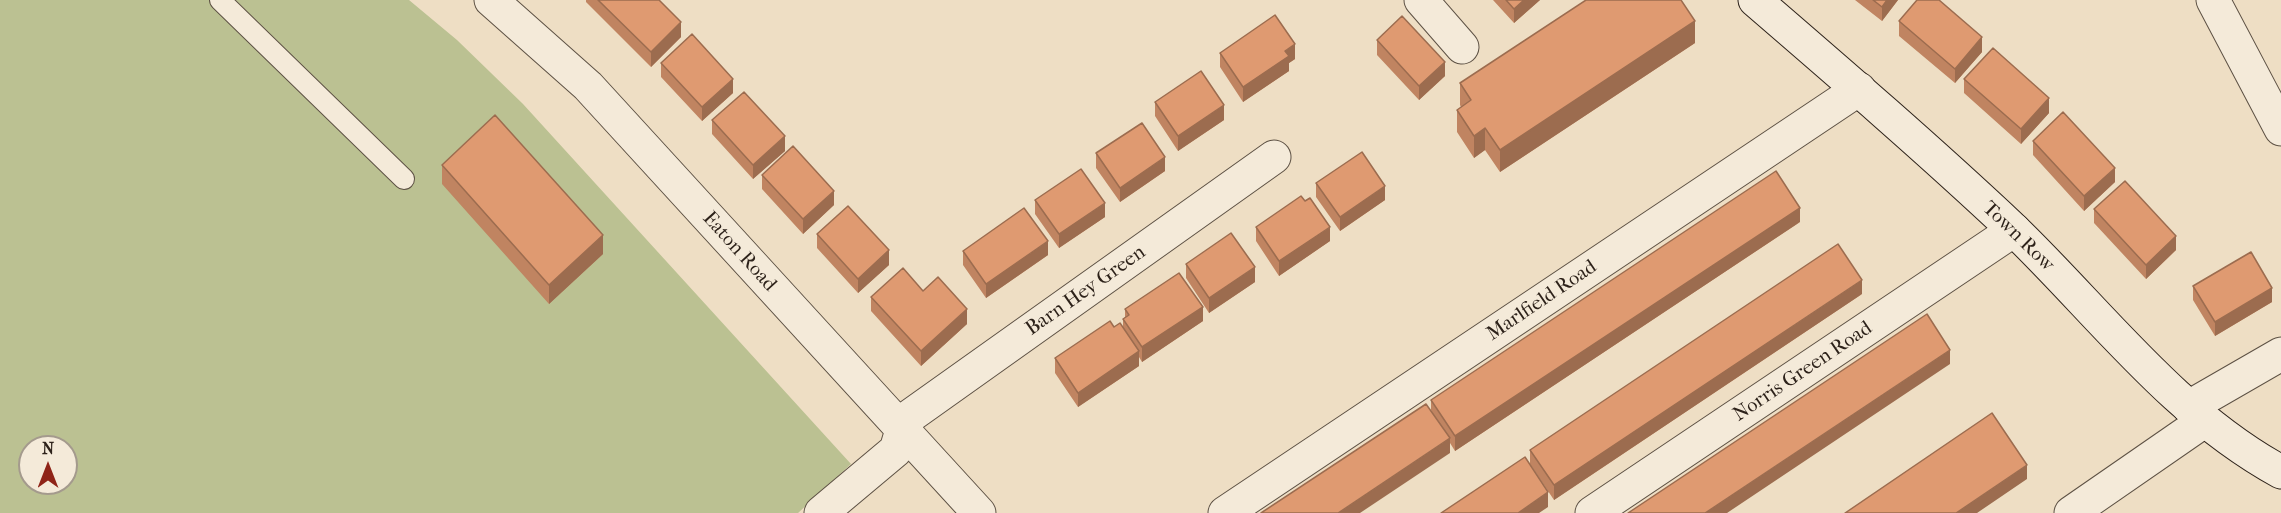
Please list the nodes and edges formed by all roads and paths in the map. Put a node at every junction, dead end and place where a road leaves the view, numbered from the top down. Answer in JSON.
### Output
{"nodes":[{"id":1,"x":220,"y":0,"type":"edge"},
{"id":2,"x":491,"y":0,"type":"edge"},
{"id":3,"x":1421,"y":0,"type":"edge"},
{"id":4,"x":1755,"y":0,"type":"edge"},
{"id":5,"x":2213,"y":0,"type":"edge"},
{"id":6,"x":1462,"y":47,"type":"dead end"},
{"id":7,"x":1859,"y":89,"type":"junction"},
{"id":8,"x":2281,"y":129,"type":"edge"},
{"id":9,"x":1274,"y":157,"type":"dead end"},
{"id":10,"x":404,"y":179,"type":"dead end"},
{"id":11,"x":2014,"y":230,"type":"junction"},
{"id":12,"x":2281,"y":354,"type":"edge"},
{"id":13,"x":2196,"y":414,"type":"junction"},
{"id":14,"x":902,"y":430,"type":"junction"},
{"id":15,"x":2281,"y":472,"type":"edge"},
{"id":16,"x":821,"y":513,"type":"edge"},
{"id":17,"x":979,"y":513,"type":"edge"},
{"id":18,"x":1225,"y":513,"type":"edge"},
{"id":19,"x":1592,"y":513,"type":"edge"},
{"id":20,"x":2071,"y":513,"type":"edge"}],
"edges":[{"from":1,"to":10,"type":"lane"},
{"from":2,"to":14,"type":"street","name":"Eaton Road"},
{"from":3,"to":6,"type":"street"},
{"from":4,"to":7,"type":"street","name":"Town Row"},
{"from":5,"to":8,"type":"street"},
{"from":7,"to":11,"type":"street","name":"Town Row"},
{"from":7,"to":18,"type":"street","name":"Marlfield Road"},
{"from":9,"to":14,"type":"street","name":"Barn Hey Green"},
{"from":11,"to":13,"type":"street","name":"Town Row"},
{"from":11,"to":19,"type":"street","name":"Norris Green Road"},
{"from":12,"to":13,"type":"street"},
{"from":13,"to":15,"type":"street","name":"Town Row"},
{"from":13,"to":20,"type":"street"},
{"from":14,"to":16,"type":"street","name":"Barn Hey Green"},
{"from":14,"to":17,"type":"street","name":"Eaton Road"}]}
